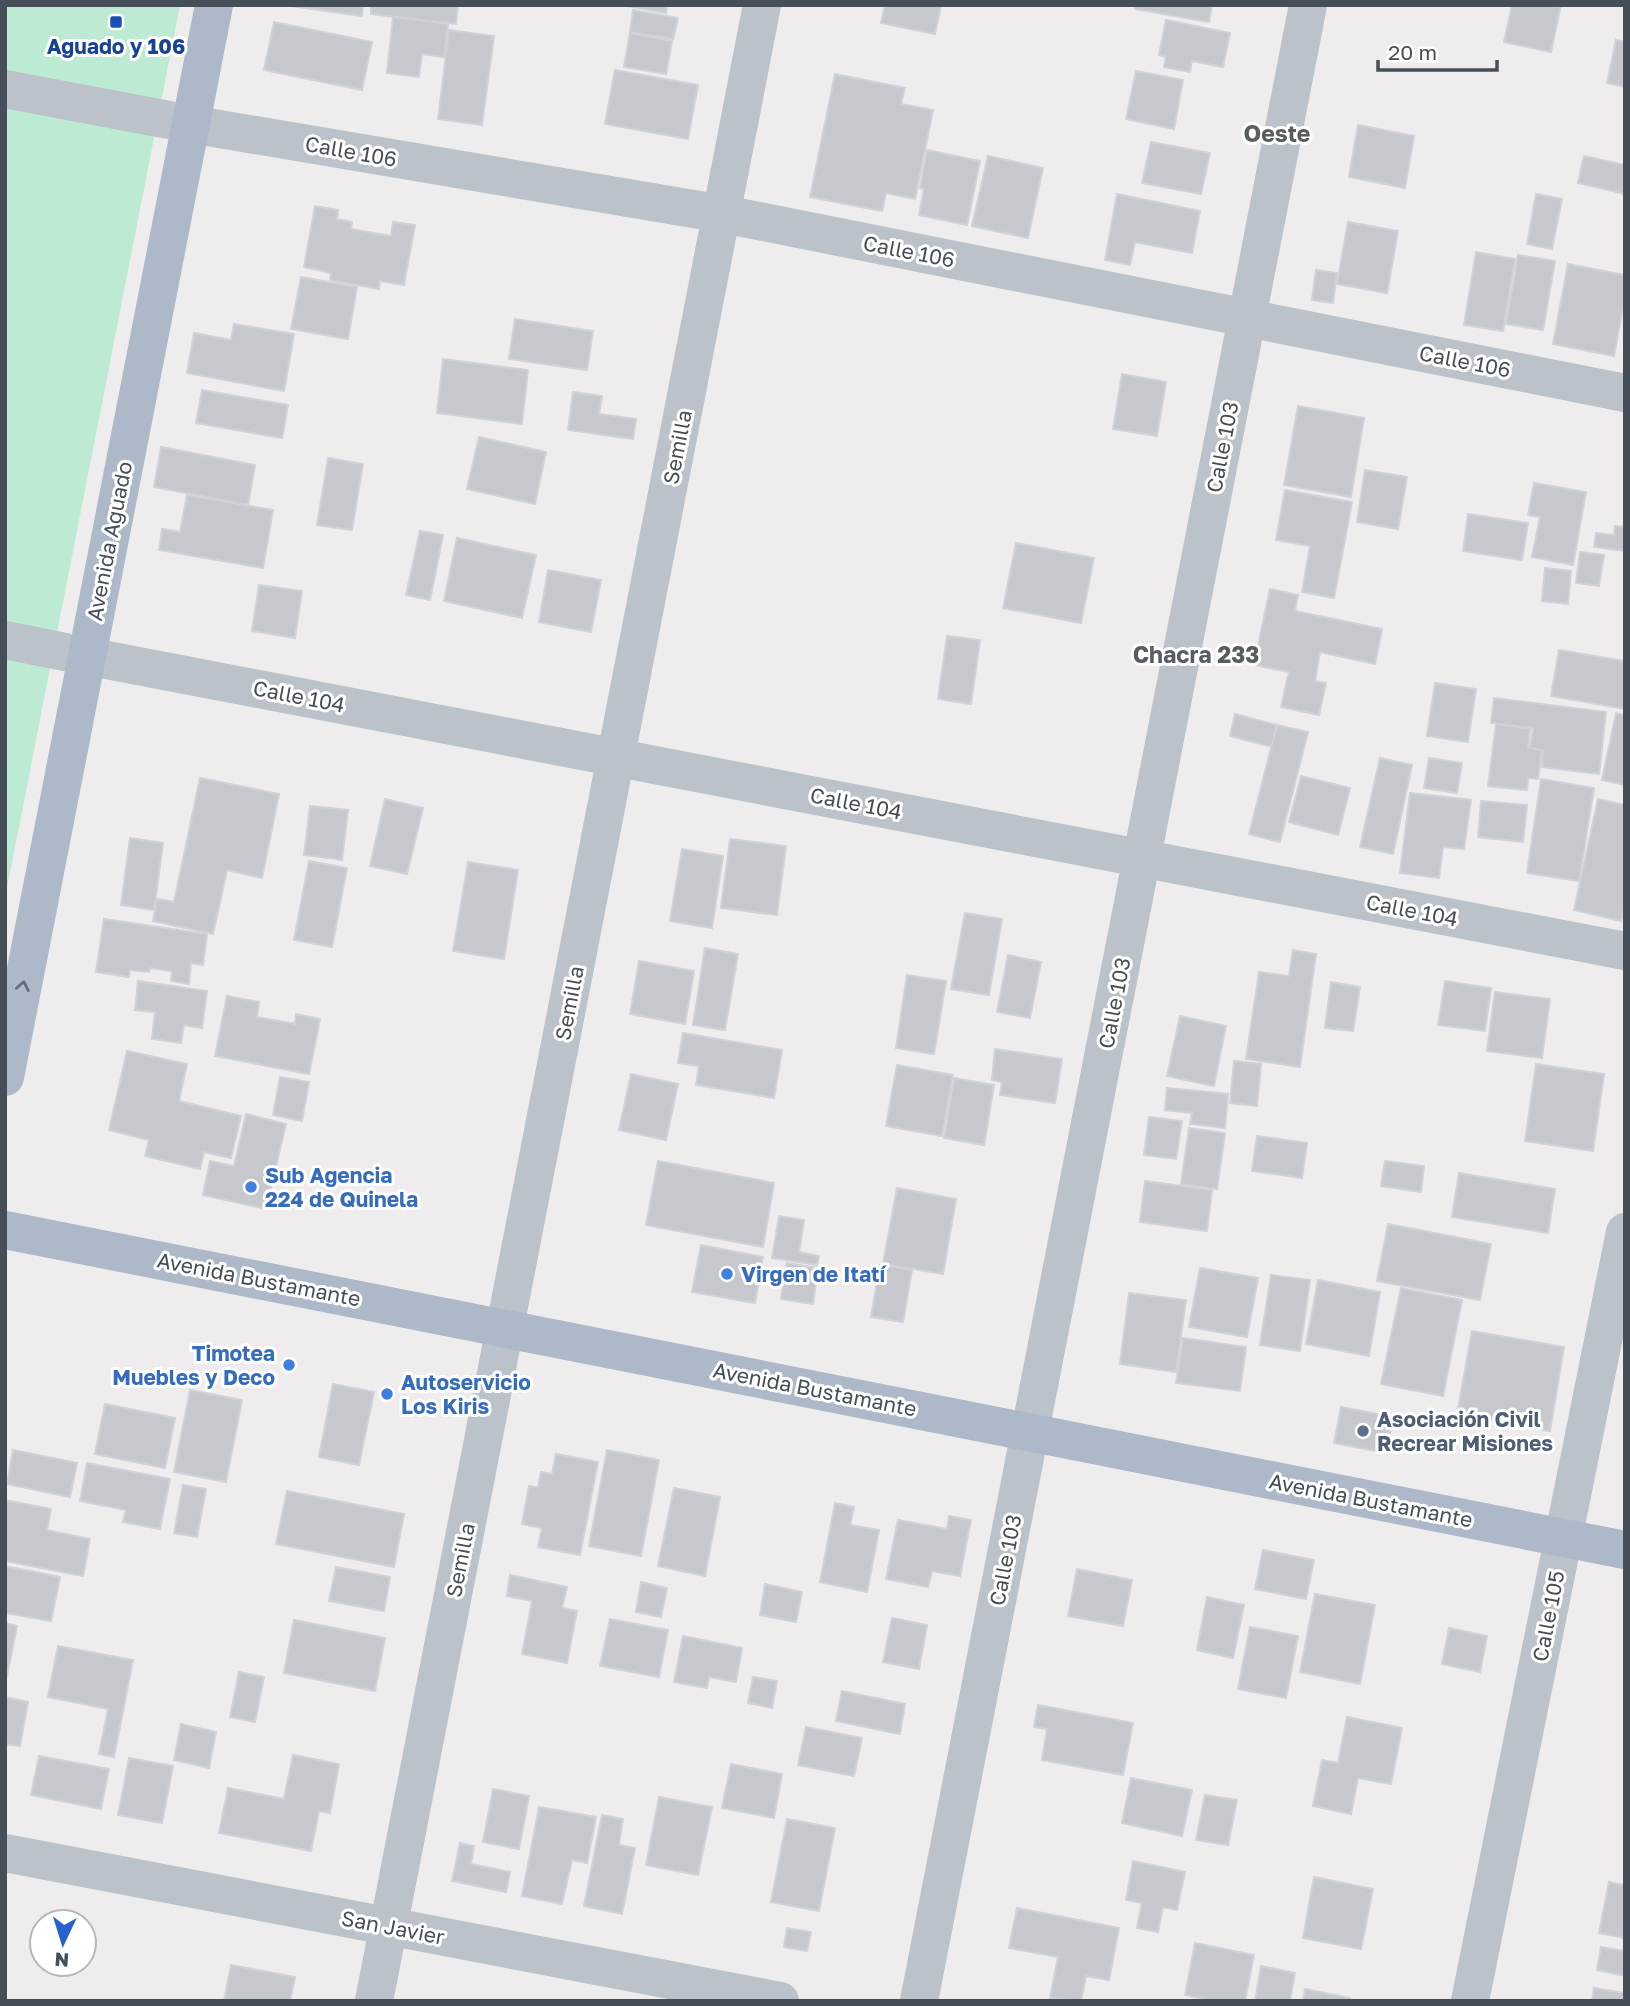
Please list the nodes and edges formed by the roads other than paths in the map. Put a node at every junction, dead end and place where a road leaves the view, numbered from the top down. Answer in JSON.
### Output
{"nodes":[{"id":1,"x":189,"y":5,"type":"edge"},
{"id":2,"x":214,"y":5,"type":"edge"},
{"id":3,"x":762,"y":5,"type":"edge"},
{"id":4,"x":1308,"y":5,"type":"edge"},
{"id":5,"x":5,"y":89,"type":"edge"},
{"id":6,"x":179,"y":122,"type":"junction"},
{"id":7,"x":723,"y":214,"type":"junction"},
{"id":8,"x":1247,"y":318,"type":"junction"},
{"id":9,"x":1625,"y":393,"type":"edge"},
{"id":10,"x":5,"y":640,"type":"edge"},
{"id":11,"x":76,"y":654,"type":"junction"},
{"id":12,"x":617,"y":757,"type":"junction"},
{"id":13,"x":1142,"y":858,"type":"junction"},
{"id":14,"x":5,"y":940,"type":"edge"},
{"id":15,"x":1625,"y":951,"type":"edge"},
{"id":16,"x":5,"y":1077,"type":"edge"},
{"id":17,"x":5,"y":1230,"type":"edge"},
{"id":18,"x":1625,"y":1232,"type":"edge"},
{"id":19,"x":505,"y":1328,"type":"junction"},
{"id":20,"x":1030,"y":1432,"type":"junction"},
{"id":21,"x":1563,"y":1538,"type":"junction"},
{"id":22,"x":1625,"y":1550,"type":"edge"},
{"id":23,"x":5,"y":1853,"type":"edge"},
{"id":24,"x":389,"y":1926,"type":"junction"},
{"id":25,"x":374,"y":2001,"type":"edge"},
{"id":26,"x":780,"y":2001,"type":"edge"},
{"id":27,"x":919,"y":2001,"type":"edge"},
{"id":28,"x":1470,"y":2001,"type":"edge"}],
"edges":[{"from":1,"to":6,"type":"main road","name":"Avenida Aguado"},
{"from":2,"to":6,"type":"main road","name":"Avenida Aguado"},
{"from":3,"to":7,"type":"street","name":"Semilla"},
{"from":4,"to":8,"type":"street","name":"Calle 103"},
{"from":5,"to":6,"type":"street","name":"Calle 106"},
{"from":6,"to":7,"type":"street","name":"Calle 106"},
{"from":6,"to":11,"type":"main road","name":"Avenida Aguado"},
{"from":7,"to":8,"type":"street","name":"Calle 106"},
{"from":7,"to":12,"type":"street","name":"Semilla"},
{"from":8,"to":9,"type":"street","name":"Calle 106"},
{"from":8,"to":13,"type":"street","name":"Calle 103"},
{"from":10,"to":11,"type":"street","name":"Calle 104"},
{"from":11,"to":12,"type":"street","name":"Calle 104"},
{"from":11,"to":14,"type":"main road","name":"Avenida Aguado"},
{"from":16,"to":11,"type":"main road","name":"Avenida Aguado","one_way":true},
{"from":12,"to":13,"type":"street","name":"Calle 104"},
{"from":12,"to":19,"type":"street","name":"Semilla"},
{"from":13,"to":15,"type":"street","name":"Calle 104"},
{"from":13,"to":20,"type":"street","name":"Calle 103"},
{"from":17,"to":19,"type":"main road","name":"Avenida Bustamante"},
{"from":18,"to":21,"type":"street","name":"Calle 105"},
{"from":19,"to":20,"type":"main road","name":"Avenida Bustamante"},
{"from":19,"to":24,"type":"street","name":"Semilla"},
{"from":20,"to":21,"type":"main road","name":"Avenida Bustamante"},
{"from":20,"to":27,"type":"street","name":"Calle 103"},
{"from":21,"to":22,"type":"main road","name":"Avenida Bustamante"},
{"from":21,"to":28,"type":"street","name":"Calle 105"},
{"from":23,"to":24,"type":"street","name":"San Javier"},
{"from":24,"to":25,"type":"street","name":"Semilla"},
{"from":24,"to":26,"type":"street","name":"San Javier"}]}
